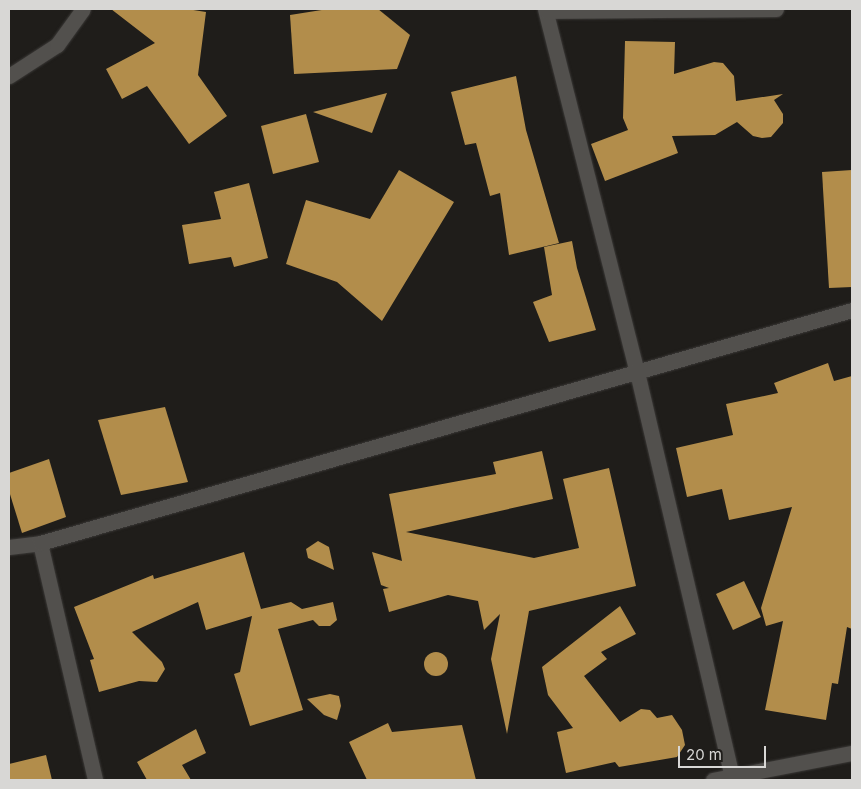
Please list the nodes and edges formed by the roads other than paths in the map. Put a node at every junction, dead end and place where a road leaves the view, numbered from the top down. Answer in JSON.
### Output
{"nodes":[{"id":1,"x":83,"y":9,"type":"edge"},
{"id":2,"x":776,"y":9,"type":"edge"},
{"id":3,"x":546,"y":10,"type":"edge"},
{"id":4,"x":9,"y":76,"type":"edge"},
{"id":5,"x":852,"y":310,"type":"edge"},
{"id":6,"x":637,"y":372,"type":"junction"},
{"id":7,"x":40,"y":543,"type":"junction"},
{"id":8,"x":9,"y":547,"type":"edge"},
{"id":9,"x":852,"y":753,"type":"edge"},
{"id":10,"x":732,"y":776,"type":"junction"},
{"id":11,"x":95,"y":780,"type":"edge"},
{"id":12,"x":713,"y":780,"type":"edge"}],
"edges":[{"from":1,"to":4,"type":"street"},
{"from":2,"to":3,"type":"street"},
{"from":3,"to":6,"type":"street"},
{"from":5,"to":6,"type":"street"},
{"from":6,"to":7,"type":"street"},
{"from":6,"to":10,"type":"street"},
{"from":7,"to":8,"type":"street"},
{"from":7,"to":11,"type":"street"},
{"from":9,"to":10,"type":"street"},
{"from":10,"to":12,"type":"street"}]}
